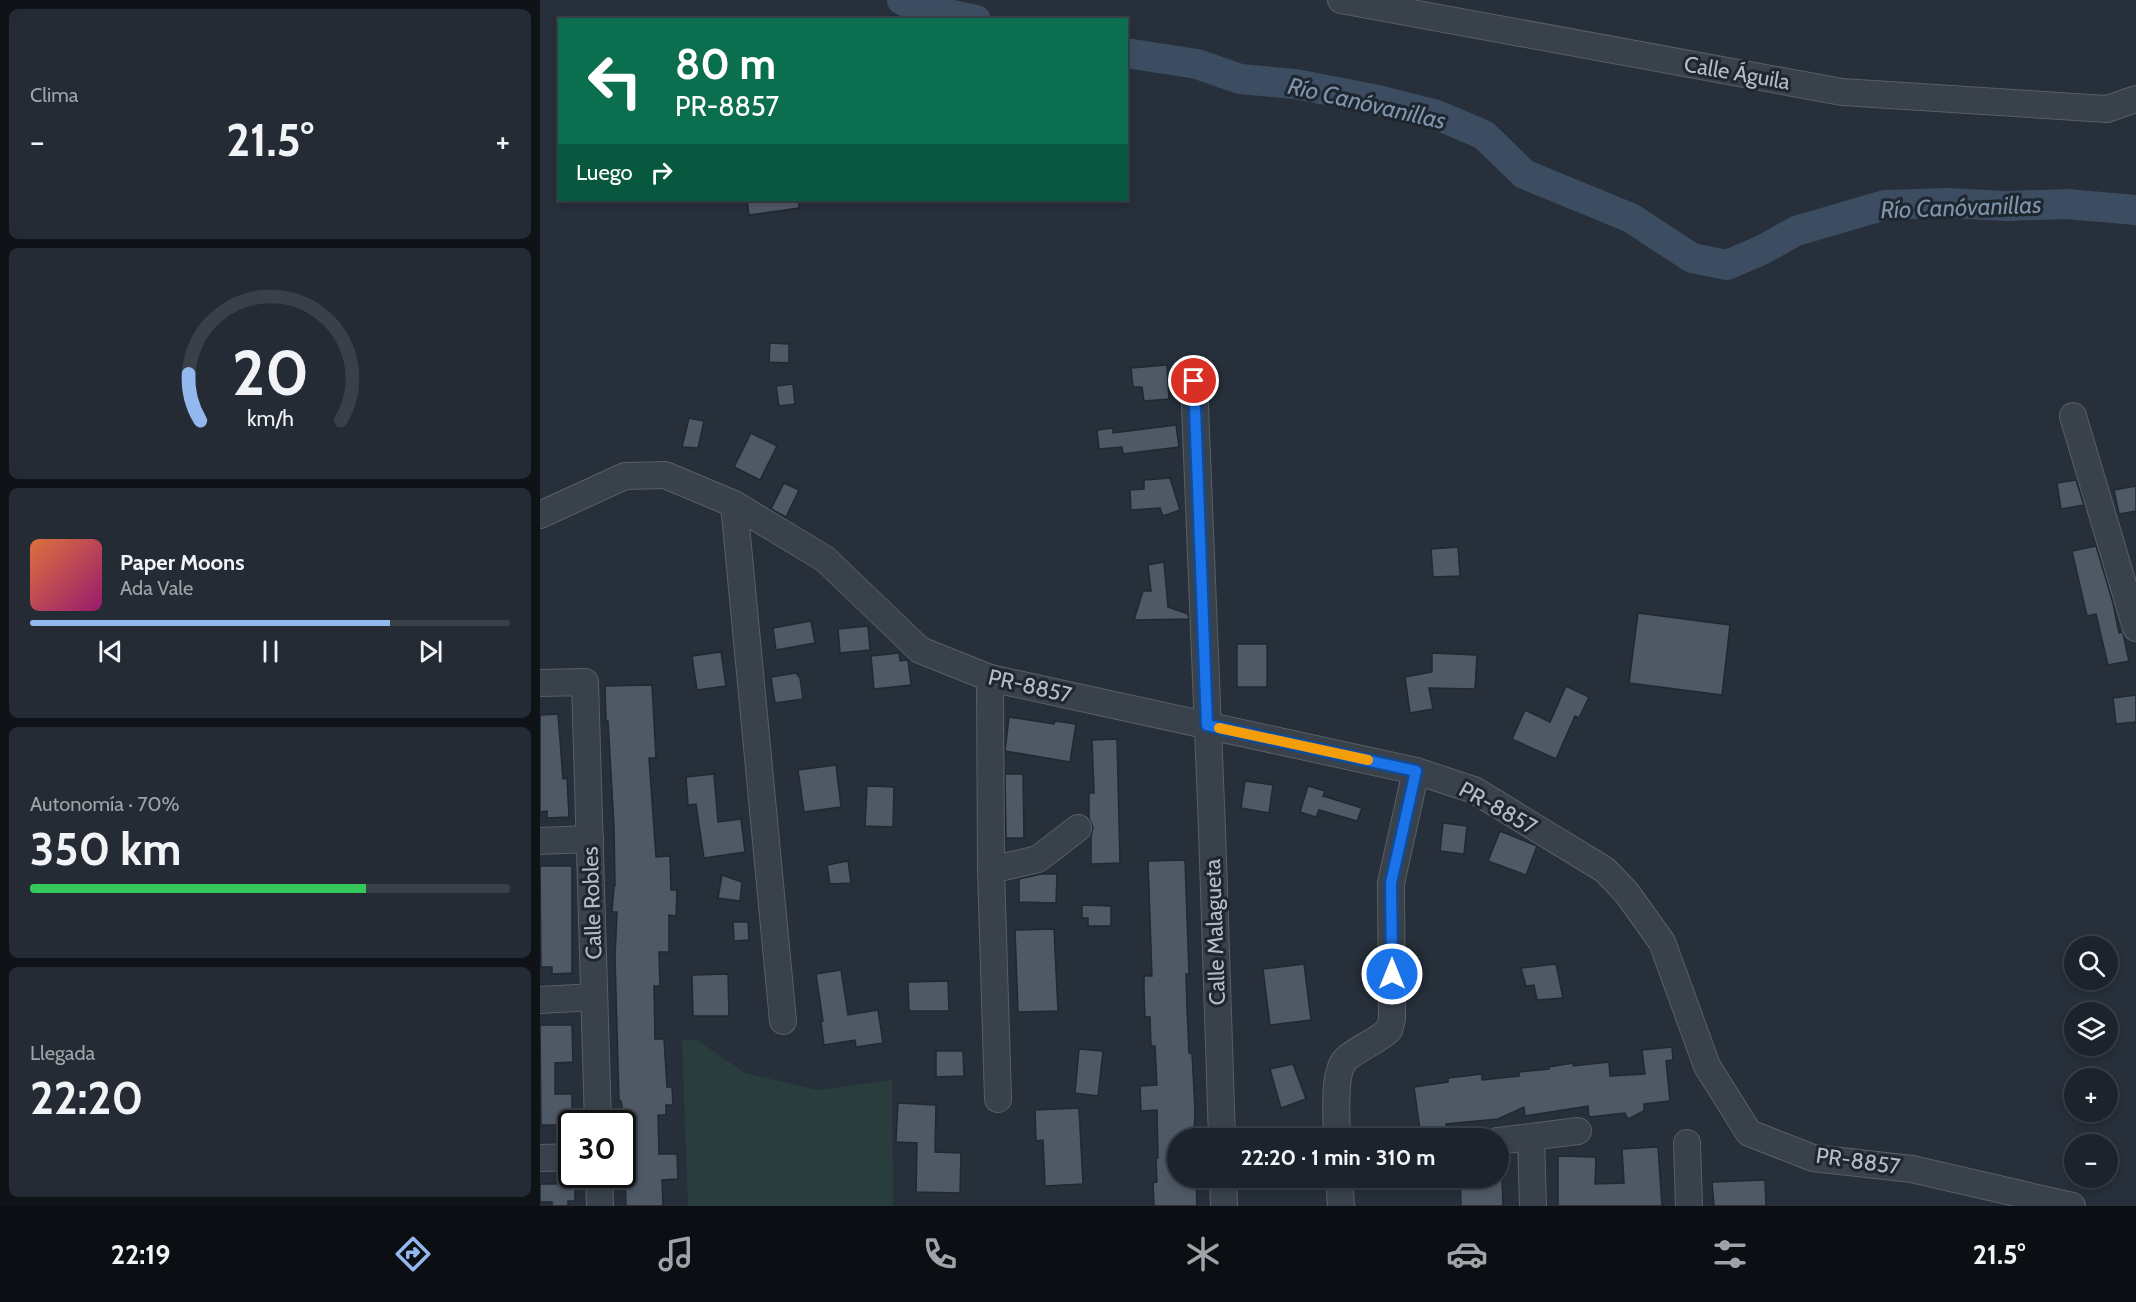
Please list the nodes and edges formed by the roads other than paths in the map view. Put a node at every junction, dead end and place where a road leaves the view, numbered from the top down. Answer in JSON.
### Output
{"nodes":[{"id":1,"x":1341,"y":0,"type":"edge"},
{"id":2,"x":2136,"y":99,"type":"edge"},
{"id":3,"x":1194,"y":381,"type":"dead end"},
{"id":4,"x":2073,"y":416,"type":"dead end"},
{"id":5,"x":734,"y":504,"type":"junction"},
{"id":6,"x":540,"y":515,"type":"edge"},
{"id":7,"x":2136,"y":628,"type":"edge"},
{"id":8,"x":990,"y":678,"type":"junction"},
{"id":9,"x":540,"y":683,"type":"edge"},
{"id":10,"x":1207,"y":725,"type":"junction"},
{"id":11,"x":1416,"y":771,"type":"junction"},
{"id":12,"x":1078,"y":828,"type":"dead end"},
{"id":13,"x":590,"y":839,"type":"junction"},
{"id":14,"x":540,"y":842,"type":"edge"},
{"id":15,"x":992,"y":870,"type":"junction"},
{"id":16,"x":594,"y":997,"type":"junction"},
{"id":17,"x":540,"y":1000,"type":"edge"},
{"id":18,"x":783,"y":1022,"type":"dead end"},
{"id":19,"x":998,"y":1099,"type":"dead end"},
{"id":20,"x":597,"y":1110,"type":"edge"},
{"id":21,"x":1222,"y":1128,"type":"edge"},
{"id":22,"x":1337,"y":1128,"type":"edge"},
{"id":23,"x":1578,"y":1131,"type":"dead end"},
{"id":24,"x":1531,"y":1138,"type":"junction"},
{"id":25,"x":1509,"y":1140,"type":"edge"},
{"id":26,"x":1687,"y":1143,"type":"dead end"},
{"id":27,"x":558,"y":1157,"type":"edge"},
{"id":28,"x":540,"y":1158,"type":"edge"},
{"id":29,"x":599,"y":1188,"type":"edge"},
{"id":30,"x":1223,"y":1188,"type":"edge"},
{"id":31,"x":1340,"y":1188,"type":"edge"},
{"id":32,"x":600,"y":1206,"type":"edge"},
{"id":33,"x":1224,"y":1206,"type":"edge"},
{"id":34,"x":1341,"y":1206,"type":"edge"},
{"id":35,"x":1533,"y":1206,"type":"edge"},
{"id":36,"x":1689,"y":1206,"type":"edge"},
{"id":37,"x":2072,"y":1206,"type":"edge"}],
"edges":[{"from":1,"to":2,"type":"street","name":"Calle Águila"},
{"from":3,"to":10,"type":"street","name":"Calle Malagueta"},
{"from":4,"to":7,"type":"street"},
{"from":5,"to":6,"type":"street","name":"PR-8857"},
{"from":5,"to":8,"type":"street","name":"PR-8857"},
{"from":5,"to":18,"type":"street"},
{"from":8,"to":10,"type":"street","name":"PR-8857"},
{"from":8,"to":15,"type":"street"},
{"from":9,"to":13,"type":"street","name":"Calle Robles"},
{"from":10,"to":11,"type":"street","name":"PR-8857"},
{"from":10,"to":21,"type":"street","name":"Calle Malagueta"},
{"from":11,"to":22,"type":"street"},
{"from":11,"to":37,"type":"street","name":"PR-8857","number":"PR-8857"},
{"from":12,"to":15,"type":"street"},
{"from":13,"to":14,"type":"street"},
{"from":13,"to":16,"type":"street","name":"Calle Robles"},
{"from":15,"to":19,"type":"street"},
{"from":16,"to":17,"type":"street"},
{"from":16,"to":20,"type":"street","name":"Calle Robles"},
{"from":23,"to":24,"type":"street"},
{"from":24,"to":25,"type":"street"},
{"from":24,"to":35,"type":"street"},
{"from":26,"to":36,"type":"street"},
{"from":27,"to":28,"type":"street"},
{"from":29,"to":32,"type":"street"},
{"from":30,"to":33,"type":"street"},
{"from":31,"to":34,"type":"street"}]}
